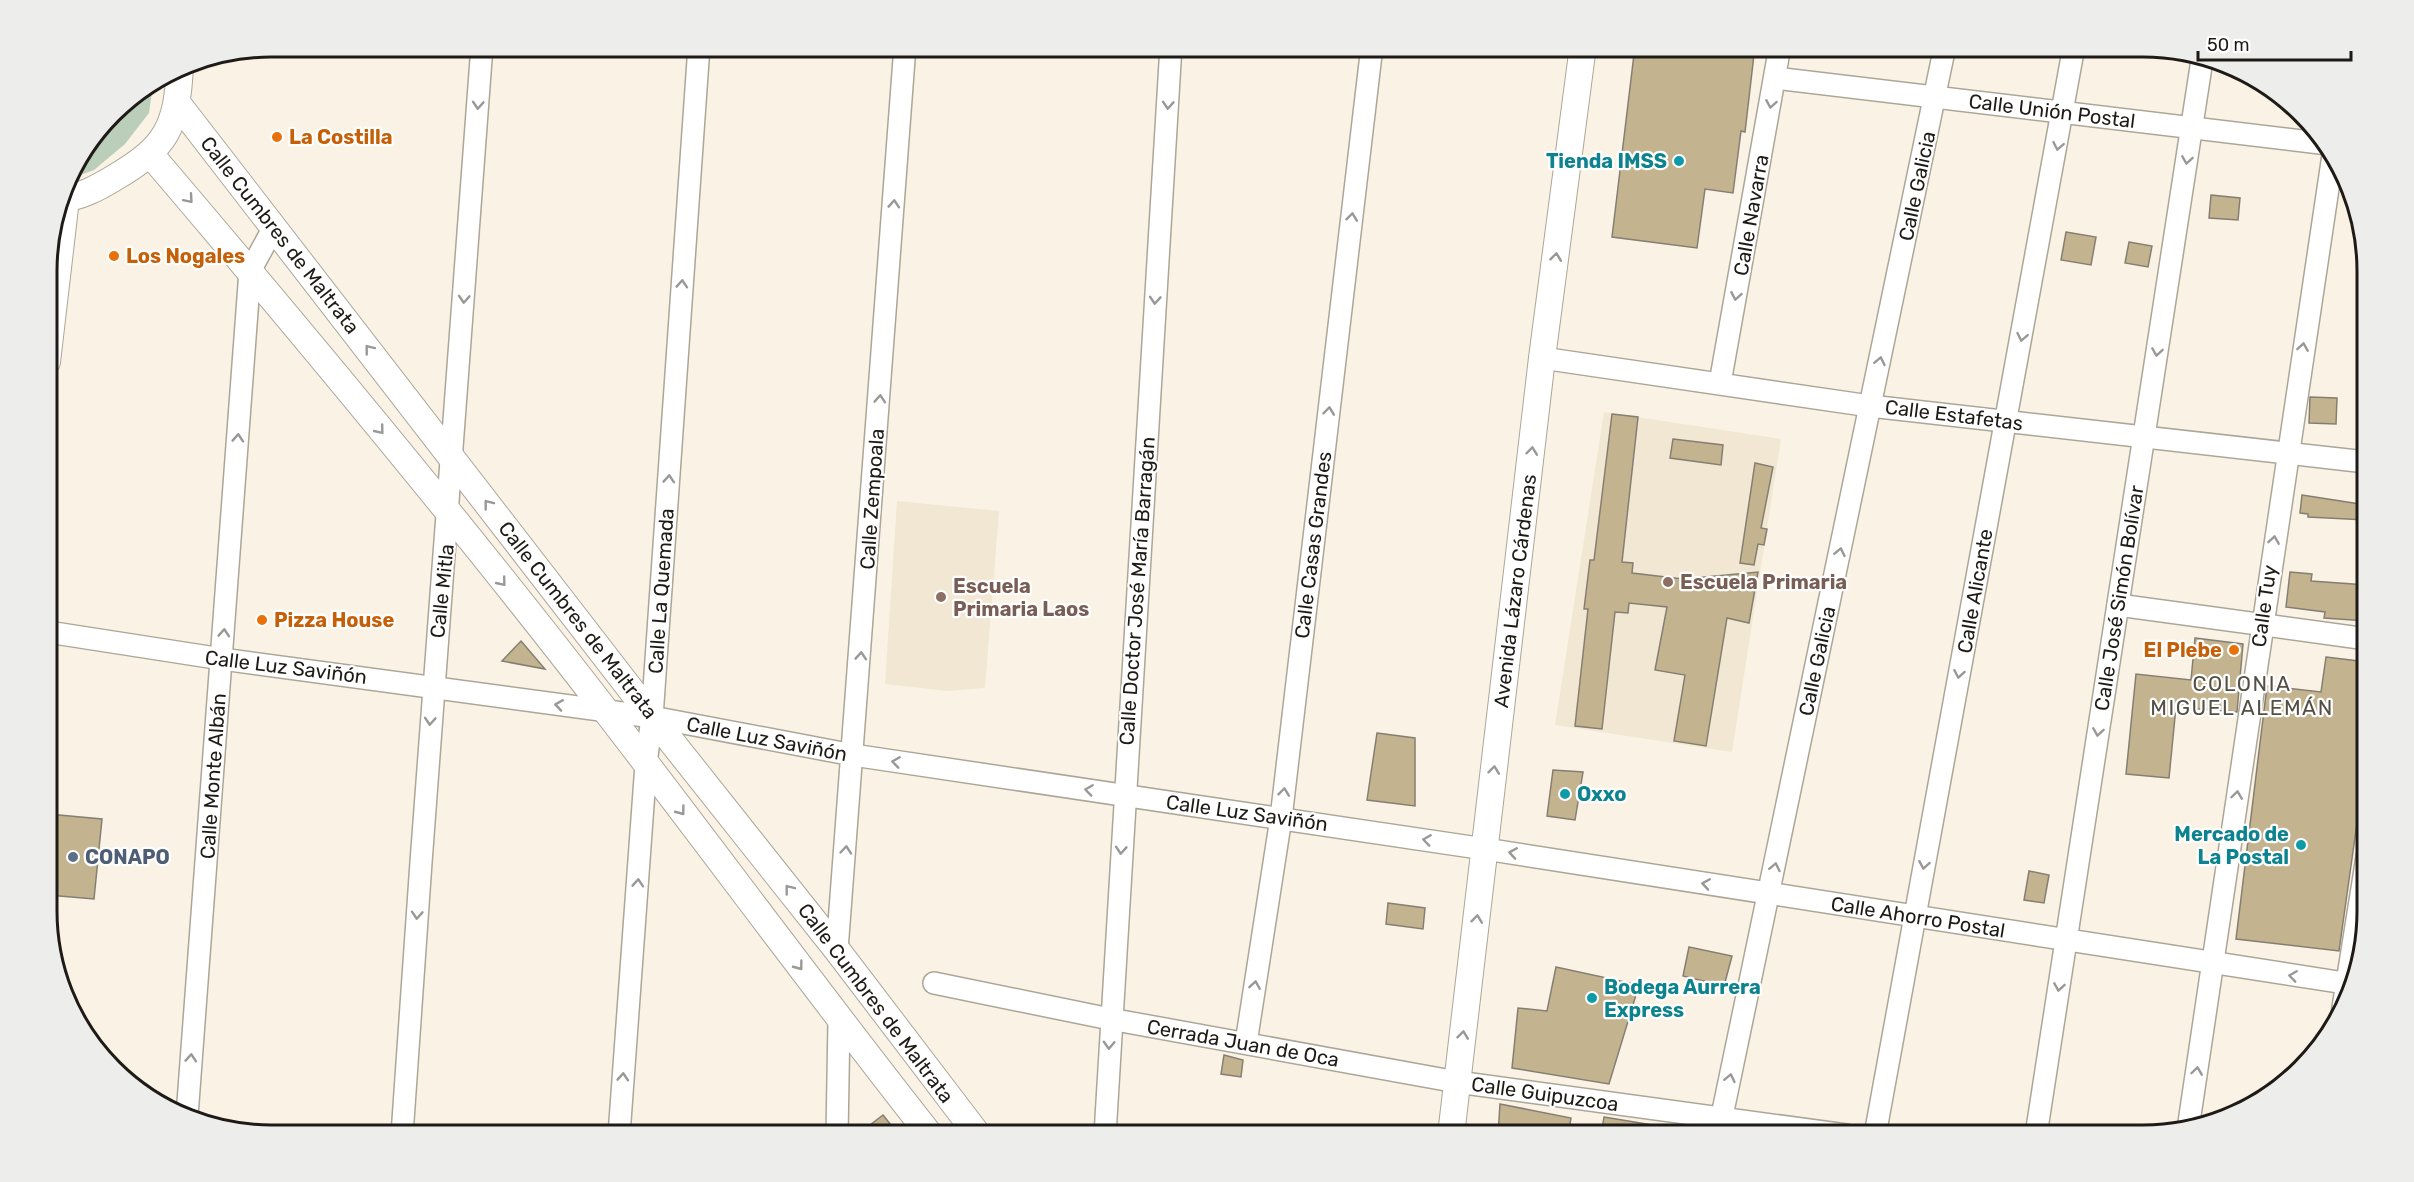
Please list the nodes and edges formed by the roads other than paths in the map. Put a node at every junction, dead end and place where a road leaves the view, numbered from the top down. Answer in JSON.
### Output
{"nodes":[{"id":1,"x":481,"y":57,"type":"edge"},
{"id":2,"x":698,"y":57,"type":"edge"},
{"id":3,"x":904,"y":57,"type":"edge"},
{"id":4,"x":1170,"y":57,"type":"edge"},
{"id":5,"x":1371,"y":57,"type":"edge"},
{"id":6,"x":1582,"y":57,"type":"edge"},
{"id":7,"x":1778,"y":57,"type":"edge"},
{"id":8,"x":1943,"y":57,"type":"edge"},
{"id":9,"x":2072,"y":57,"type":"edge"},
{"id":10,"x":2201,"y":65,"type":"edge"},
{"id":11,"x":179,"y":77,"type":"edge"},
{"id":12,"x":1775,"y":78,"type":"junction"},
{"id":13,"x":1935,"y":96,"type":"junction"},
{"id":14,"x":178,"y":104,"type":"junction"},
{"id":15,"x":2063,"y":114,"type":"junction"},
{"id":16,"x":2192,"y":128,"type":"junction"},
{"id":17,"x":2314,"y":142,"type":"edge"},
{"id":18,"x":151,"y":155,"type":"junction"},
{"id":19,"x":2331,"y":169,"type":"edge"},
{"id":20,"x":70,"y":196,"type":"edge"},
{"id":21,"x":274,"y":227,"type":"junction"},
{"id":22,"x":60,"y":234,"type":"edge"},
{"id":23,"x":57,"y":266,"type":"edge"},
{"id":24,"x":250,"y":271,"type":"junction"},
{"id":25,"x":1542,"y":358,"type":"junction"},
{"id":26,"x":1720,"y":383,"type":"junction"},
{"id":27,"x":1870,"y":406,"type":"junction"},
{"id":28,"x":2006,"y":421,"type":"junction"},
{"id":29,"x":2143,"y":438,"type":"junction"},
{"id":30,"x":2287,"y":454,"type":"junction"},
{"id":31,"x":453,"y":458,"type":"junction"},
{"id":32,"x":2357,"y":461,"type":"edge"},
{"id":33,"x":449,"y":516,"type":"junction"},
{"id":34,"x":2118,"y":605,"type":"junction"},
{"id":35,"x":2261,"y":625,"type":"junction"},
{"id":36,"x":57,"y":633,"type":"edge"},
{"id":37,"x":2357,"y":638,"type":"edge"},
{"id":38,"x":222,"y":659,"type":"junction"},
{"id":39,"x":432,"y":686,"type":"junction"},
{"id":40,"x":607,"y":713,"type":"junction"},
{"id":41,"x":652,"y":717,"type":"junction"},
{"id":42,"x":853,"y":755,"type":"junction"},
{"id":43,"x":646,"y":764,"type":"junction"},
{"id":44,"x":1124,"y":795,"type":"junction"},
{"id":45,"x":1281,"y":818,"type":"junction"},
{"id":46,"x":1485,"y":849,"type":"junction"},
{"id":47,"x":1769,"y":895,"type":"junction"},
{"id":48,"x":1915,"y":916,"type":"junction"},
{"id":49,"x":2066,"y":941,"type":"junction"},
{"id":50,"x":837,"y":951,"type":"junction"},
{"id":51,"x":2212,"y":965,"type":"junction"},
{"id":52,"x":934,"y":983,"type":"dead end"},
{"id":53,"x":2345,"y":983,"type":"edge"},
{"id":54,"x":1110,"y":1018,"type":"junction"},
{"id":55,"x":839,"y":1021,"type":"junction"},
{"id":56,"x":1246,"y":1043,"type":"junction"},
{"id":57,"x":1457,"y":1082,"type":"junction"},
{"id":58,"x":188,"y":1108,"type":"edge"},
{"id":59,"x":2189,"y":1120,"type":"edge"},
{"id":60,"x":403,"y":1125,"type":"edge"},
{"id":61,"x":620,"y":1125,"type":"edge"},
{"id":62,"x":837,"y":1125,"type":"edge"},
{"id":63,"x":922,"y":1125,"type":"edge"},
{"id":64,"x":970,"y":1125,"type":"edge"},
{"id":65,"x":1105,"y":1125,"type":"edge"},
{"id":66,"x":1452,"y":1125,"type":"edge"},
{"id":67,"x":1713,"y":1125,"type":"edge"},
{"id":68,"x":1719,"y":1125,"type":"edge"},
{"id":69,"x":1877,"y":1125,"type":"edge"},
{"id":70,"x":2038,"y":1125,"type":"edge"}],
"edges":[{"from":1,"to":31,"type":"street","name":"Calle Mitla","one_way":true},
{"from":41,"to":2,"type":"street","name":"Calle La Quemada","one_way":true},
{"from":42,"to":3,"type":"street","name":"Calle Zempoala","one_way":true},
{"from":4,"to":44,"type":"street","name":"Calle Doctor José María Barragán","one_way":true},
{"from":45,"to":5,"type":"street","name":"Calle Casas Grandes","one_way":true},
{"from":25,"to":6,"type":"main road","name":"Avenida Lázaro Cárdenas","one_way":true},
{"from":7,"to":12,"type":"street","name":"Calle Navarra"},
{"from":8,"to":13,"type":"street","name":"Calle Galicia"},
{"from":9,"to":15,"type":"street","name":"Calle Alicante"},
{"from":10,"to":16,"type":"street","name":"Calle José Simón Bolívar"},
{"from":11,"to":14,"type":"main road"},
{"from":12,"to":13,"type":"street","name":"Calle Unión Postal"},
{"from":12,"to":26,"type":"street","name":"Calle Navarra","one_way":true},
{"from":13,"to":15,"type":"street","name":"Calle Unión Postal"},
{"from":27,"to":13,"type":"street","name":"Calle Galicia","one_way":true},
{"from":14,"to":18,"type":"main road"},
{"from":14,"to":21,"type":"main road","name":"Calle Cumbres de Maltrata"},
{"from":15,"to":16,"type":"street","name":"Calle Unión Postal"},
{"from":15,"to":28,"type":"street","name":"Calle Alicante","one_way":true},
{"from":16,"to":17,"type":"street","name":"Calle Unión Postal"},
{"from":16,"to":29,"type":"street","name":"Calle José Simón Bolívar","one_way":true},
{"from":18,"to":20,"type":"main road"},
{"from":18,"to":24,"type":"main road","name":"Calle Cumbres de Maltrata","one_way":true},
{"from":30,"to":19,"type":"street","name":"Calle Tuy","one_way":true},
{"from":21,"to":24,"type":"street","name":"Calle Monte Albán"},
{"from":31,"to":21,"type":"main road","name":"Calle Cumbres de Maltrata","one_way":true},
{"from":22,"to":23,"type":"main road"},
{"from":24,"to":33,"type":"main road","name":"Calle Cumbres de Maltrata","one_way":true},
{"from":38,"to":24,"type":"street","name":"Calle Monte Albán","one_way":true},
{"from":25,"to":26,"type":"street","name":"Calle Estafetas"},
{"from":46,"to":25,"type":"main road","name":"Avenida Lázaro Cárdenas","one_way":true},
{"from":26,"to":27,"type":"street","name":"Calle Estafetas"},
{"from":27,"to":28,"type":"street","name":"Calle Estafetas"},
{"from":47,"to":27,"type":"street","name":"Calle Galicia","one_way":true},
{"from":28,"to":29,"type":"street","name":"Calle Estafetas"},
{"from":28,"to":48,"type":"street","name":"Calle Alicante","one_way":true},
{"from":29,"to":30,"type":"street","name":"Calle Estafetas"},
{"from":29,"to":34,"type":"street","name":"Calle José Simón Bolívar"},
{"from":30,"to":32,"type":"street","name":"Calle Estafetas"},
{"from":35,"to":30,"type":"street","name":"Calle Tuy","one_way":true},
{"from":31,"to":33,"type":"street","name":"Calle Mitla"},
{"from":41,"to":31,"type":"main road","name":"Calle Cumbres de Maltrata","one_way":true},
{"from":33,"to":39,"type":"street","name":"Calle Mitla"},
{"from":33,"to":40,"type":"main road","name":"Calle Cumbres de Maltrata","one_way":true},
{"from":34,"to":35,"type":"street"},
{"from":34,"to":49,"type":"street","name":"Calle José Simón Bolívar","one_way":true},
{"from":35,"to":37,"type":"street"},
{"from":51,"to":35,"type":"street","name":"Calle Tuy","one_way":true},
{"from":36,"to":38,"type":"street","name":"Calle Luz Saviñón"},
{"from":38,"to":39,"type":"street","name":"Calle Luz Saviñón"},
{"from":58,"to":38,"type":"street","name":"Calle Monte Albán","one_way":true},
{"from":40,"to":39,"type":"street","name":"Calle Luz Saviñón","one_way":true},
{"from":39,"to":60,"type":"street","name":"Calle Mitla","one_way":true},
{"from":40,"to":41,"type":"street","name":"Calle Luz Saviñón"},
{"from":40,"to":43,"type":"main road","name":"Calle Cumbres de Maltrata"},
{"from":41,"to":42,"type":"street","name":"Calle Luz Saviñón"},
{"from":41,"to":43,"type":"street","name":"Calle La Quemada"},
{"from":50,"to":41,"type":"main road","name":"Calle Cumbres de Maltrata","one_way":true},
{"from":44,"to":42,"type":"street","name":"Calle Luz Saviñón","one_way":true},
{"from":50,"to":42,"type":"street","name":"Calle Zempoala","one_way":true},
{"from":43,"to":55,"type":"main road","name":"Calle Cumbres de Maltrata","one_way":true},
{"from":61,"to":43,"type":"street","name":"Calle La Quemada","one_way":true},
{"from":44,"to":45,"type":"street","name":"Calle Luz Saviñón"},
{"from":44,"to":54,"type":"street","name":"Calle Doctor José María Barragán","one_way":true},
{"from":46,"to":45,"type":"street","name":"Calle Luz Saviñón","one_way":true},
{"from":56,"to":45,"type":"street","name":"Calle Casas Grandes","one_way":true},
{"from":47,"to":46,"type":"street","name":"Calle Ahorro Postal","one_way":true},
{"from":57,"to":46,"type":"main road","name":"Avenida Lázaro Cárdenas","one_way":true},
{"from":47,"to":48,"type":"street","name":"Calle Ahorro Postal"},
{"from":68,"to":47,"type":"street","name":"Calle Galicia","one_way":true},
{"from":48,"to":49,"type":"street","name":"Calle Ahorro Postal"},
{"from":48,"to":69,"type":"street","name":"Calle Alicante"},
{"from":49,"to":51,"type":"street","name":"Calle Ahorro Postal"},
{"from":49,"to":70,"type":"street","name":"Calle José Simón Bolívar","one_way":true},
{"from":50,"to":64,"type":"main road","name":"Calle Cumbres de Maltrata"},
{"from":53,"to":51,"type":"street","name":"Calle Ahorro Postal","one_way":true},
{"from":59,"to":51,"type":"street","name":"Calle Tuy","one_way":true},
{"from":52,"to":54,"type":"street","name":"Cerrada Juan de Oca"},
{"from":54,"to":56,"type":"street","name":"Cerrada Juan de Oca"},
{"from":54,"to":65,"type":"street","name":"Calle Doctor José María Barragán","one_way":true},
{"from":55,"to":62,"type":"street"},
{"from":55,"to":63,"type":"main road","name":"Calle Cumbres de Maltrata"},
{"from":56,"to":57,"type":"street","name":"Cerrada Juan de Oca"},
{"from":57,"to":66,"type":"main road","name":"Avenida Lázaro Cárdenas"},
{"from":57,"to":67,"type":"street","name":"Calle Guipuzcoa"}]}
